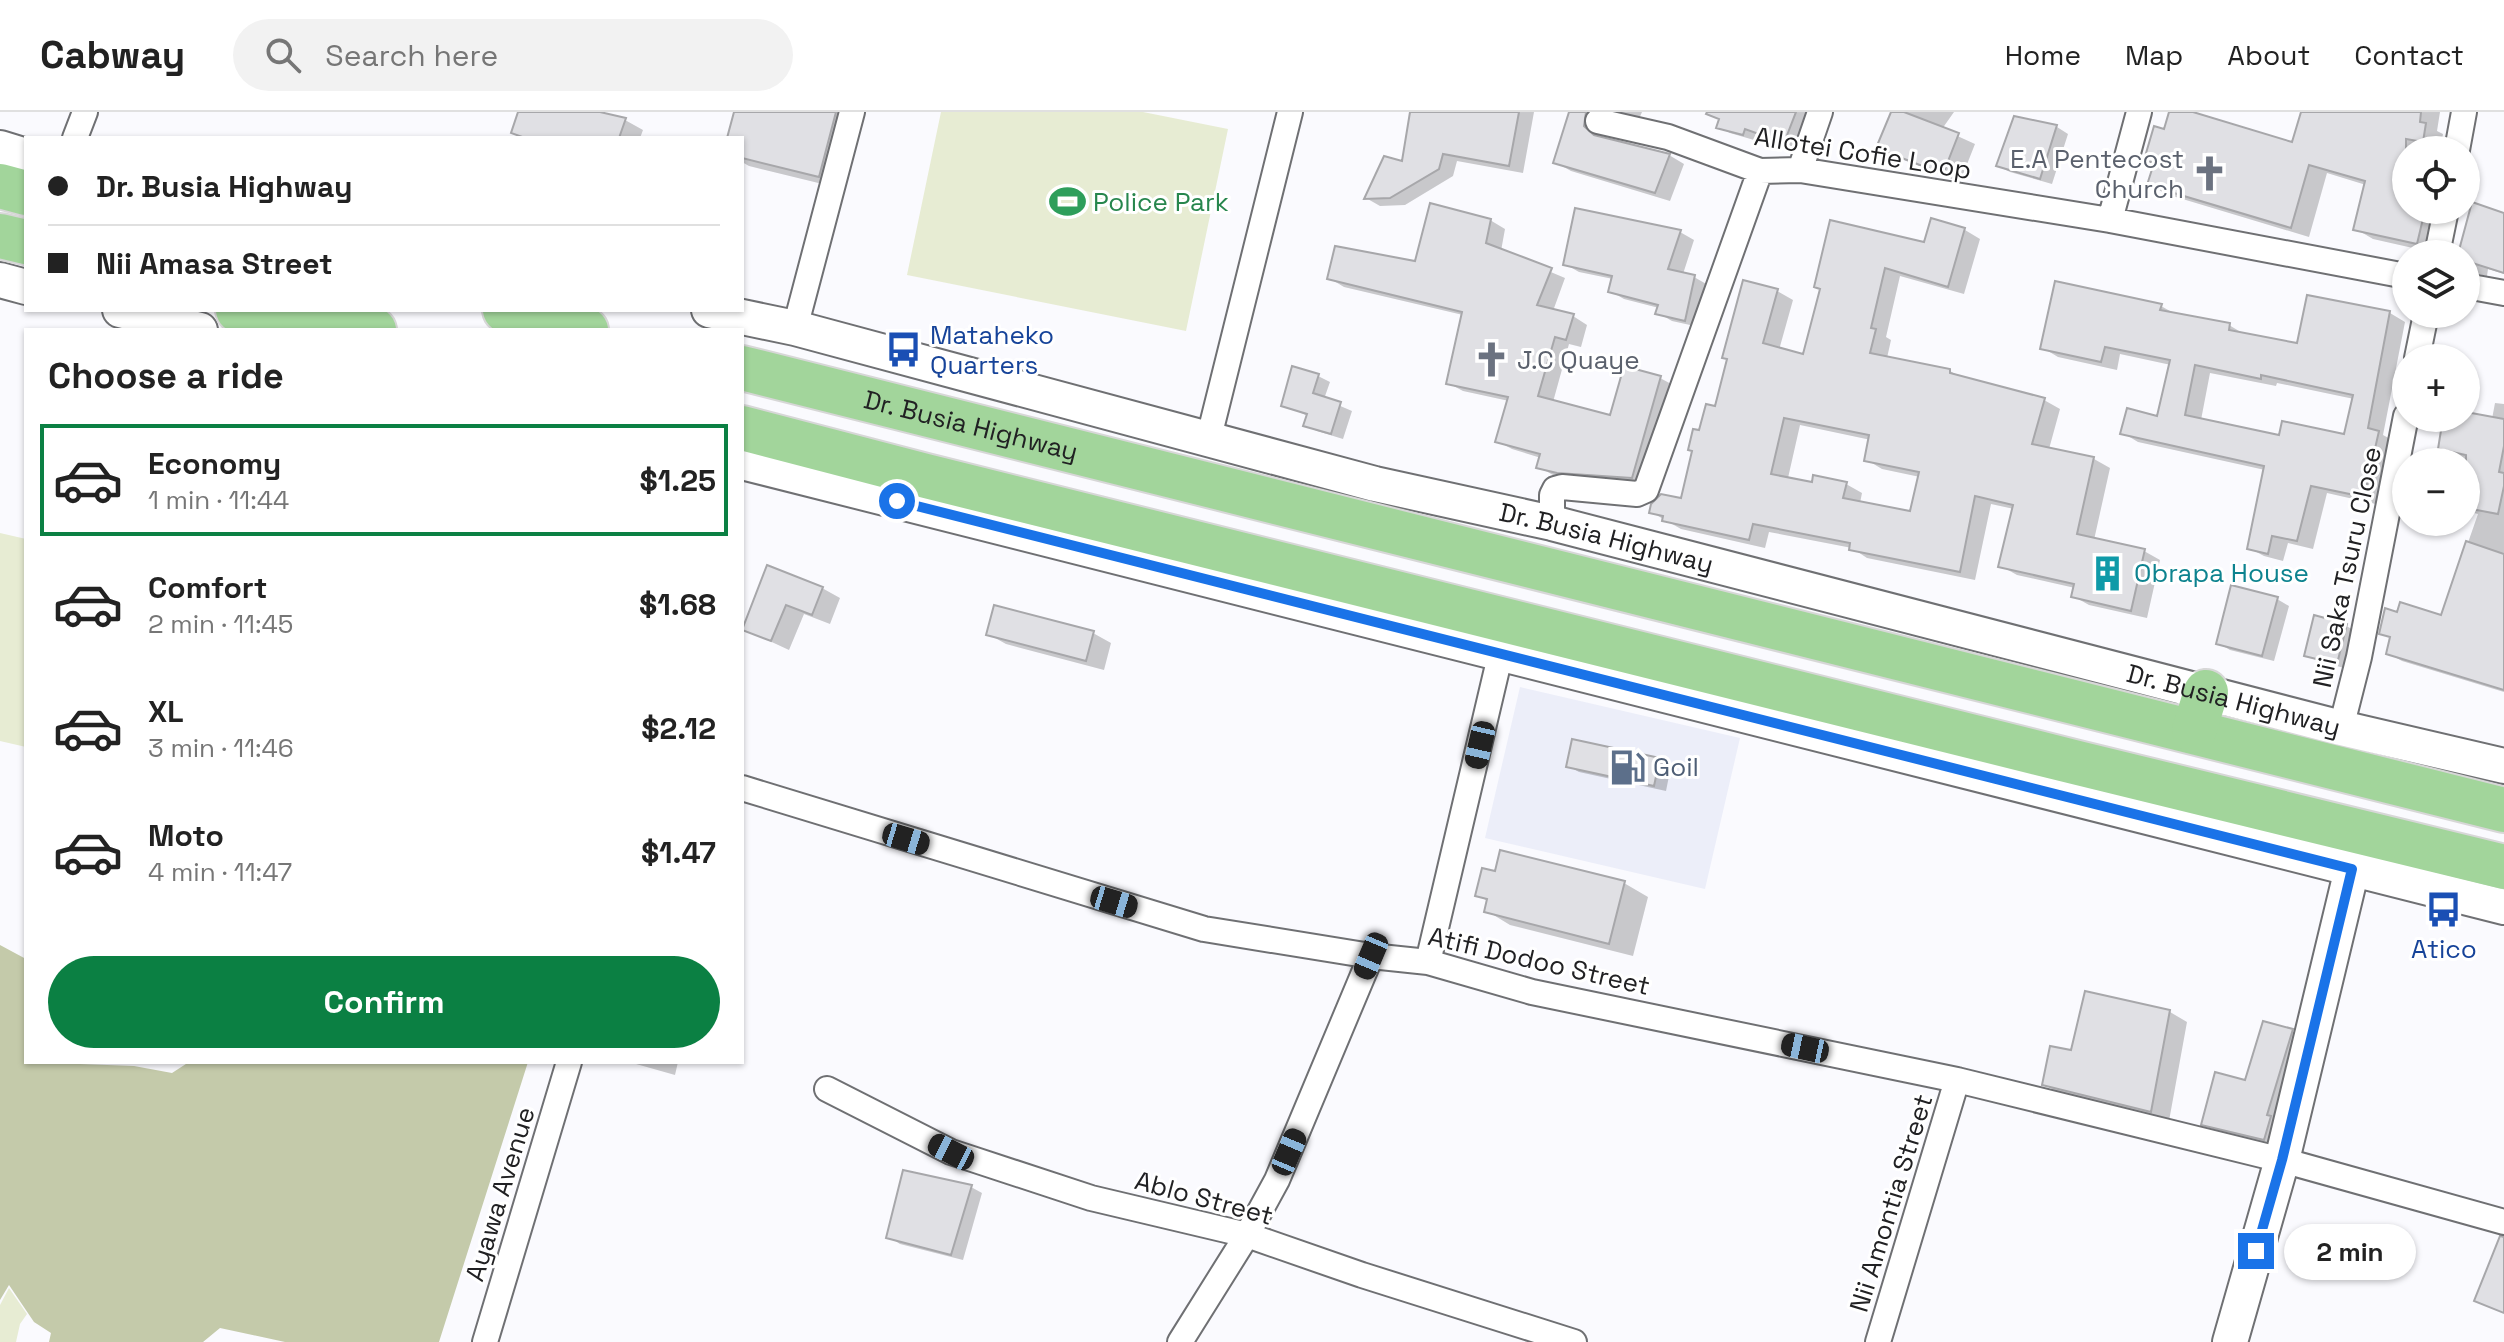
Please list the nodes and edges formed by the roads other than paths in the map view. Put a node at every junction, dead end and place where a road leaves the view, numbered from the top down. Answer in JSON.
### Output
{"nodes":[{"id":1,"x":85,"y":112,"type":"edge"},
{"id":2,"x":852,"y":112,"type":"edge"},
{"id":3,"x":1290,"y":112,"type":"edge"},
{"id":4,"x":1820,"y":112,"type":"edge"},
{"id":5,"x":2139,"y":112,"type":"edge"},
{"id":6,"x":2464,"y":112,"type":"edge"},
{"id":7,"x":1598,"y":121,"type":"dead end"},
{"id":8,"x":76,"y":136,"type":"edge"},
{"id":9,"x":2460,"y":136,"type":"edge"},
{"id":10,"x":0,"y":148,"type":"edge"},
{"id":11,"x":24,"y":155,"type":"edge"},
{"id":12,"x":1800,"y":170,"type":"junction"},
{"id":13,"x":1760,"y":171,"type":"junction"},
{"id":14,"x":0,"y":186,"type":"edge"},
{"id":15,"x":24,"y":192,"type":"edge"},
{"id":16,"x":2110,"y":220,"type":"junction"},
{"id":17,"x":0,"y":236,"type":"edge"},
{"id":18,"x":24,"y":242,"type":"edge"},
{"id":19,"x":2392,"y":273,"type":"edge"},
{"id":20,"x":0,"y":280,"type":"edge"},
{"id":21,"x":24,"y":286,"type":"edge"},
{"id":22,"x":2480,"y":289,"type":"edge"},
{"id":23,"x":2504,"y":293,"type":"edge"},
{"id":24,"x":128,"y":312,"type":"edge"},
{"id":25,"x":242,"y":312,"type":"edge"},
{"id":26,"x":306,"y":312,"type":"edge"},
{"id":27,"x":513,"y":312,"type":"edge"},
{"id":28,"x":719,"y":312,"type":"edge"},
{"id":29,"x":192,"y":328,"type":"edge"},
{"id":30,"x":270,"y":328,"type":"edge"},
{"id":31,"x":366,"y":328,"type":"edge"},
{"id":32,"x":578,"y":328,"type":"edge"},
{"id":33,"x":795,"y":328,"type":"junction"},
{"id":34,"x":744,"y":368,"type":"edge"},
{"id":35,"x":2403,"y":432,"type":"edge"},
{"id":36,"x":1208,"y":441,"type":"junction"},
{"id":37,"x":744,"y":457,"type":"edge"},
{"id":38,"x":744,"y":457,"type":"edge"},
{"id":39,"x":1552,"y":523,"type":"junction"},
{"id":40,"x":1501,"y":652,"type":"junction"},
{"id":41,"x":2200,"y":712,"type":"junction"},
{"id":42,"x":2341,"y":728,"type":"junction"},
{"id":43,"x":2504,"y":766,"type":"edge"},
{"id":44,"x":744,"y":789,"type":"edge"},
{"id":45,"x":2504,"y":810,"type":"edge"},
{"id":46,"x":2504,"y":867,"type":"edge"},
{"id":47,"x":2352,"y":869,"type":"junction"},
{"id":48,"x":2504,"y":907,"type":"edge"},
{"id":49,"x":1371,"y":956,"type":"junction"},
{"id":50,"x":1428,"y":962,"type":"junction"},
{"id":51,"x":568,"y":1064,"type":"edge"},
{"id":52,"x":1957,"y":1080,"type":"junction"},
{"id":53,"x":827,"y":1089,"type":"dead end"},
{"id":54,"x":2282,"y":1160,"type":"junction"},
{"id":55,"x":2504,"y":1222,"type":"edge"},
{"id":56,"x":1247,"y":1235,"type":"junction"},
{"id":57,"x":485,"y":1342,"type":"edge"},
{"id":58,"x":1180,"y":1342,"type":"edge"},
{"id":59,"x":1574,"y":1342,"type":"edge"},
{"id":60,"x":1878,"y":1342,"type":"edge"},
{"id":61,"x":2230,"y":1342,"type":"edge"}],
"edges":[{"from":1,"to":8,"type":"street"},
{"from":2,"to":33,"type":"street"},
{"from":3,"to":36,"type":"street"},
{"from":4,"to":12,"type":"street"},
{"from":5,"to":16,"type":"street"},
{"from":6,"to":9,"type":"street"},
{"from":7,"to":13,"type":"street","name":"Allotei Cofie Loop"},
{"from":10,"to":11,"type":"street"},
{"from":12,"to":13,"type":"street","name":"Allotei Cofie Loop"},
{"from":12,"to":16,"type":"street","name":"Allotei Cofie Loop"},
{"from":13,"to":39,"type":"street"},
{"from":14,"to":15,"type":"highway"},
{"from":16,"to":19,"type":"street","name":"Allotei Cofie Loop"},
{"from":17,"to":18,"type":"highway"},
{"from":20,"to":21,"type":"street"},
{"from":22,"to":23,"type":"street"},
{"from":24,"to":29,"type":"street"},
{"from":25,"to":30,"type":"highway"},
{"from":26,"to":31,"type":"highway"},
{"from":27,"to":32,"type":"highway"},
{"from":28,"to":33,"type":"street","name":"Dr. Busia Highway"},
{"from":33,"to":36,"type":"street","name":"Dr. Busia Highway"},
{"from":34,"to":41,"type":"highway","name":"Dr. Busia Highway"},
{"from":35,"to":42,"type":"street","name":"Nii Saka Tsuru Close"},
{"from":36,"to":39,"type":"street","name":"Dr. Busia Highway"},
{"from":37,"to":40,"type":"street"},
{"from":38,"to":46,"type":"highway"},
{"from":39,"to":41,"type":"street","name":"Dr. Busia Highway"},
{"from":40,"to":47,"type":"street"},
{"from":40,"to":50,"type":"street"},
{"from":41,"to":42,"type":"street","name":"Dr. Busia Highway"},
{"from":41,"to":45,"type":"highway","name":"Dr. Busia Highway"},
{"from":42,"to":43,"type":"street","name":"Dr. Busia Highway"},
{"from":44,"to":49,"type":"street","name":"Atifi Dodoo Street"},
{"from":47,"to":48,"type":"street"},
{"from":47,"to":54,"type":"street"},
{"from":49,"to":50,"type":"street","name":"Atifi Dodoo Street"},
{"from":49,"to":56,"type":"street"},
{"from":50,"to":52,"type":"street","name":"Atifi Dodoo Street"},
{"from":51,"to":57,"type":"street","name":"Ayawa Avenue"},
{"from":52,"to":54,"type":"street","name":"Atifi Dodoo Street"},
{"from":52,"to":60,"type":"street","name":"Nii Amontia Street"},
{"from":53,"to":56,"type":"street","name":"Ablo Street"},
{"from":54,"to":55,"type":"street","name":"Atifi Dodoo Street"},
{"from":54,"to":61,"type":"street"},
{"from":56,"to":58,"type":"street"},
{"from":56,"to":59,"type":"street","name":"Ablo Street"}]}
